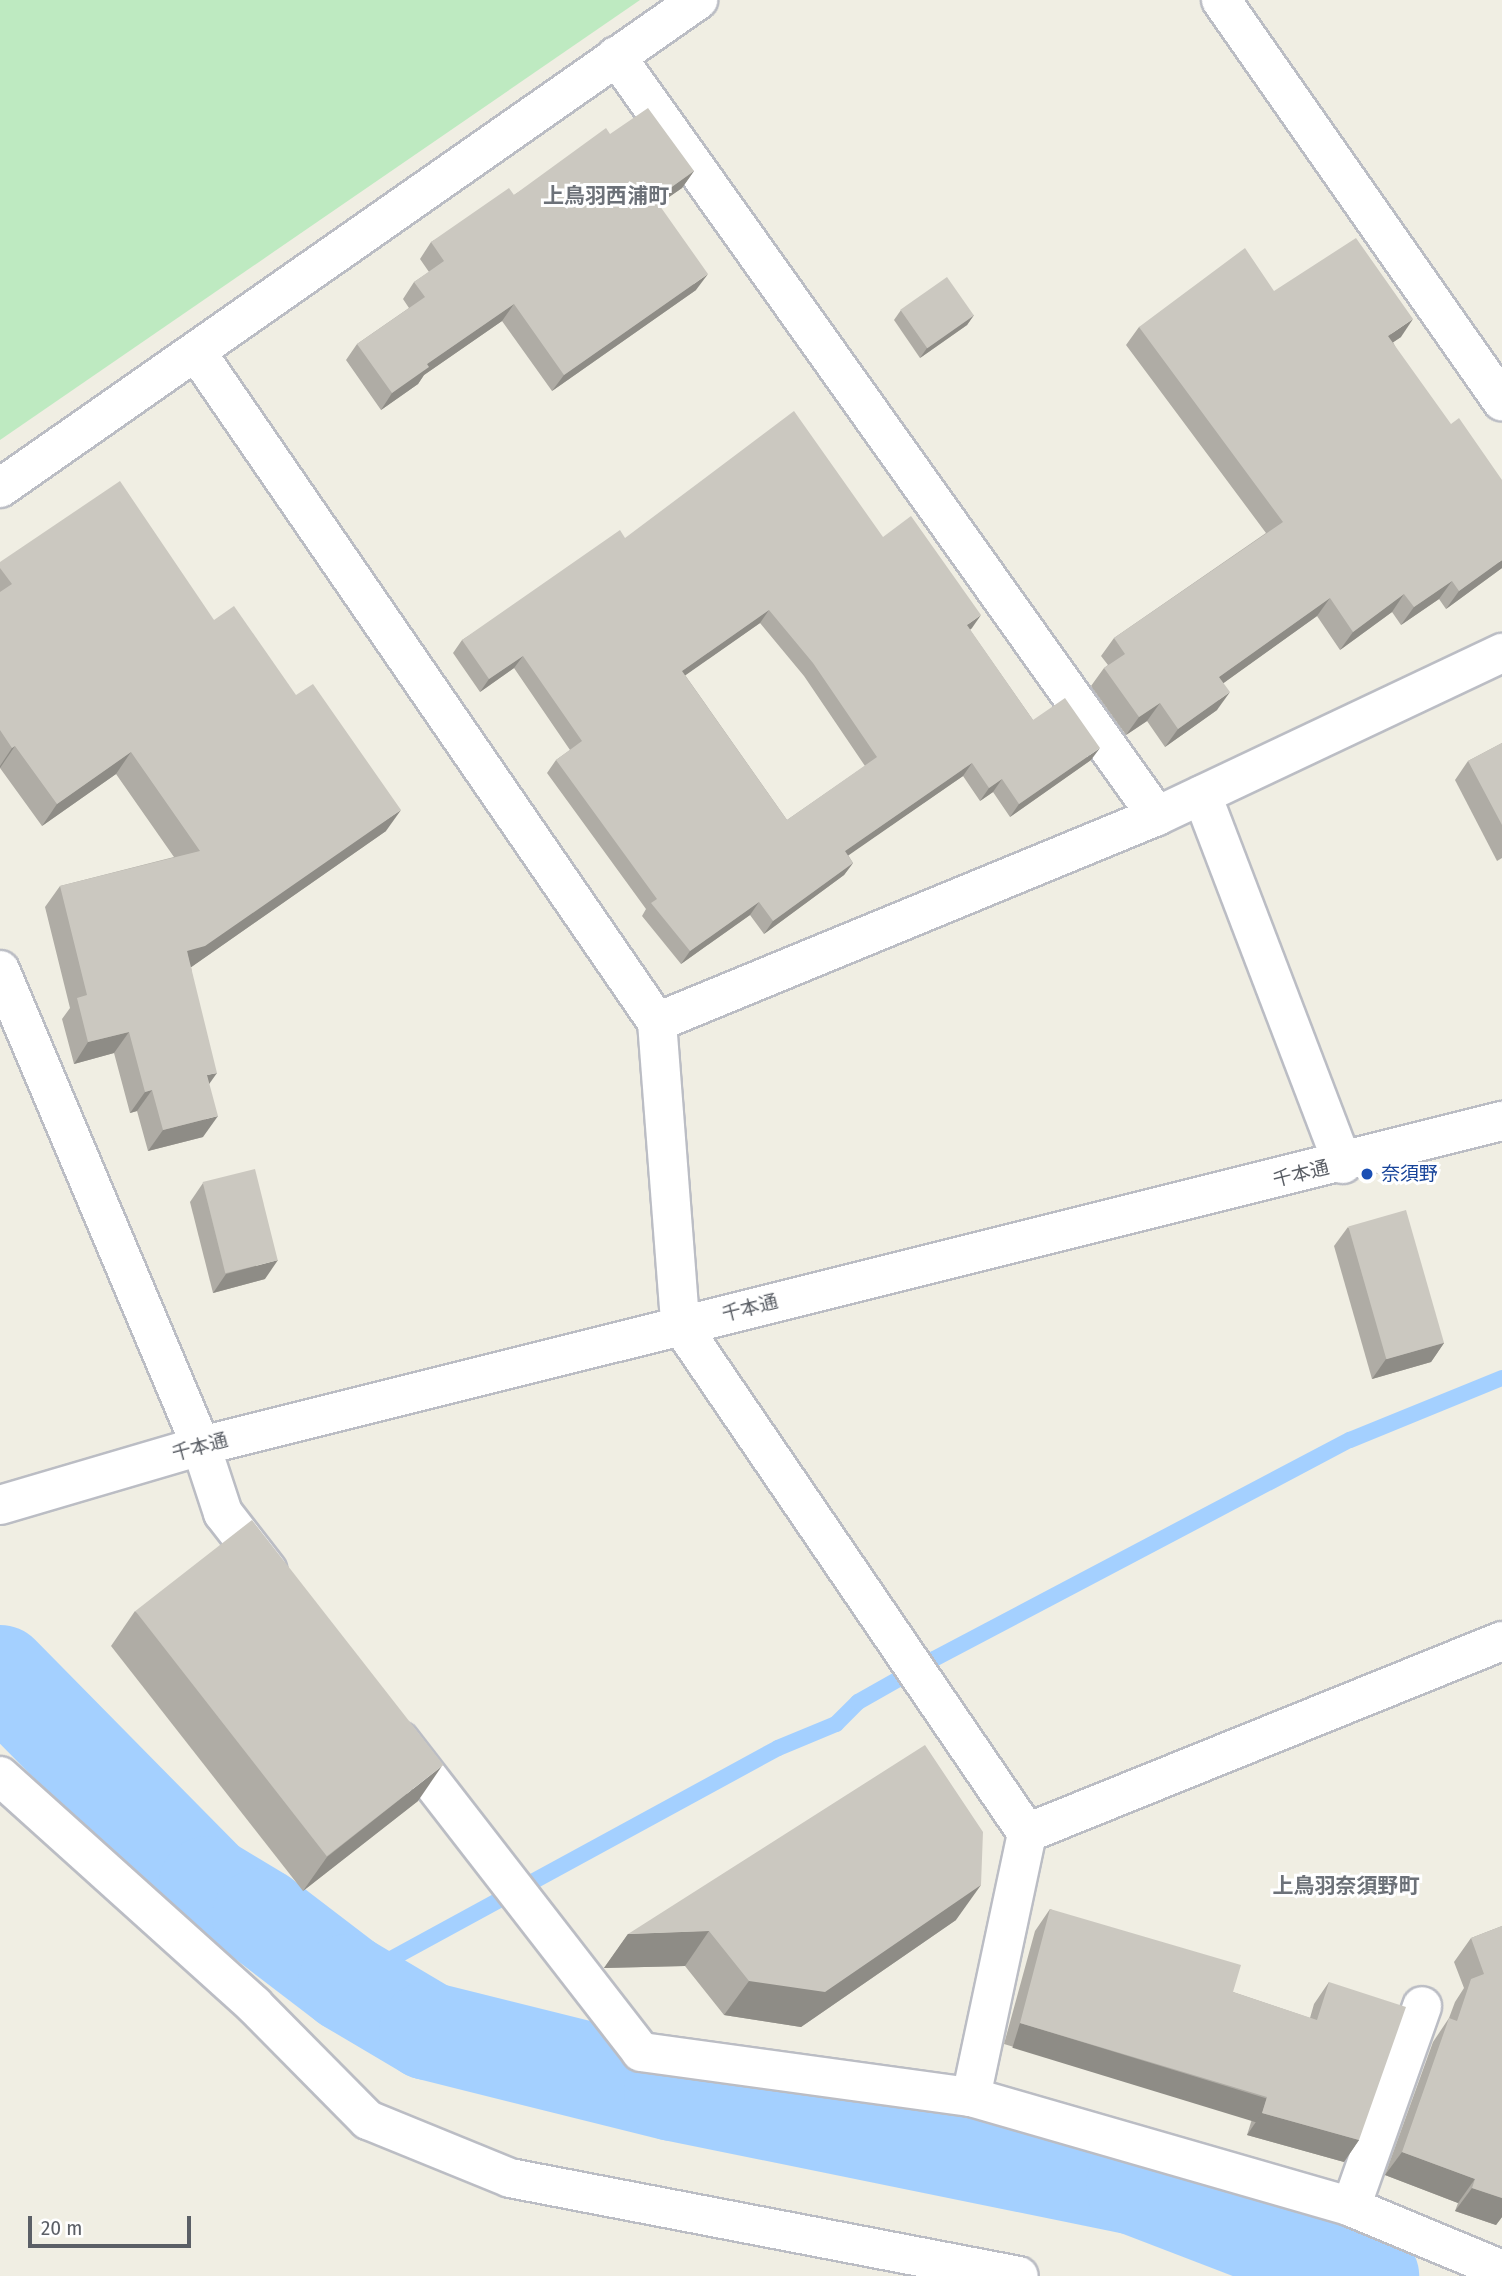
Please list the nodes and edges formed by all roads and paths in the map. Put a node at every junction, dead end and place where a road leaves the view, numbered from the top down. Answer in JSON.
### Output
{"nodes":[{"id":1,"x":698,"y":0,"type":"edge"},
{"id":2,"x":1221,"y":0,"type":"edge"},
{"id":3,"x":616,"y":56,"type":"junction"},
{"id":4,"x":197,"y":353,"type":"junction"},
{"id":5,"x":1502,"y":401,"type":"edge"},
{"id":6,"x":0,"y":488,"type":"edge"},
{"id":7,"x":1502,"y":653,"type":"edge"},
{"id":8,"x":1202,"y":795,"type":"junction"},
{"id":9,"x":1157,"y":816,"type":"junction"},
{"id":10,"x":0,"y":971,"type":"edge"},
{"id":11,"x":657,"y":1022,"type":"junction"},
{"id":12,"x":1502,"y":1121,"type":"edge"},
{"id":13,"x":1343,"y":1164,"type":"junction"},
{"id":14,"x":680,"y":1324,"type":"junction"},
{"id":15,"x":201,"y":1446,"type":"junction"},
{"id":16,"x":0,"y":1505,"type":"edge"},
{"id":17,"x":291,"y":1601,"type":"edge"},
{"id":18,"x":1502,"y":1641,"type":"edge"},
{"id":19,"x":376,"y":1711,"type":"edge"},
{"id":20,"x":0,"y":1776,"type":"edge"},
{"id":21,"x":1027,"y":1833,"type":"junction"},
{"id":22,"x":1422,"y":2006,"type":"dead end"},
{"id":23,"x":971,"y":2097,"type":"junction"},
{"id":24,"x":1351,"y":2207,"type":"junction"},
{"id":25,"x":1502,"y":2270,"type":"edge"},
{"id":26,"x":1019,"y":2276,"type":"edge"}],
"edges":[{"from":1,"to":3,"type":"street"},
{"from":2,"to":5,"type":"street"},
{"from":3,"to":4,"type":"street"},
{"from":3,"to":9,"type":"street"},
{"from":4,"to":6,"type":"street"},
{"from":4,"to":11,"type":"street"},
{"from":7,"to":8,"type":"street"},
{"from":8,"to":9,"type":"street"},
{"from":8,"to":13,"type":"street"},
{"from":9,"to":11,"type":"street"},
{"from":10,"to":15,"type":"street"},
{"from":11,"to":14,"type":"street"},
{"from":12,"to":13,"type":"street","name":"千本通"},
{"from":13,"to":14,"type":"street","name":"千本通"},
{"from":14,"to":15,"type":"street","name":"千本通"},
{"from":14,"to":21,"type":"street"},
{"from":15,"to":16,"type":"street","name":"千本通"},
{"from":15,"to":17,"type":"street"},
{"from":18,"to":21,"type":"street"},
{"from":19,"to":23,"type":"street"},
{"from":20,"to":26,"type":"street"},
{"from":21,"to":23,"type":"street"},
{"from":22,"to":24,"type":"street"},
{"from":23,"to":24,"type":"street"},
{"from":24,"to":25,"type":"street"}]}
